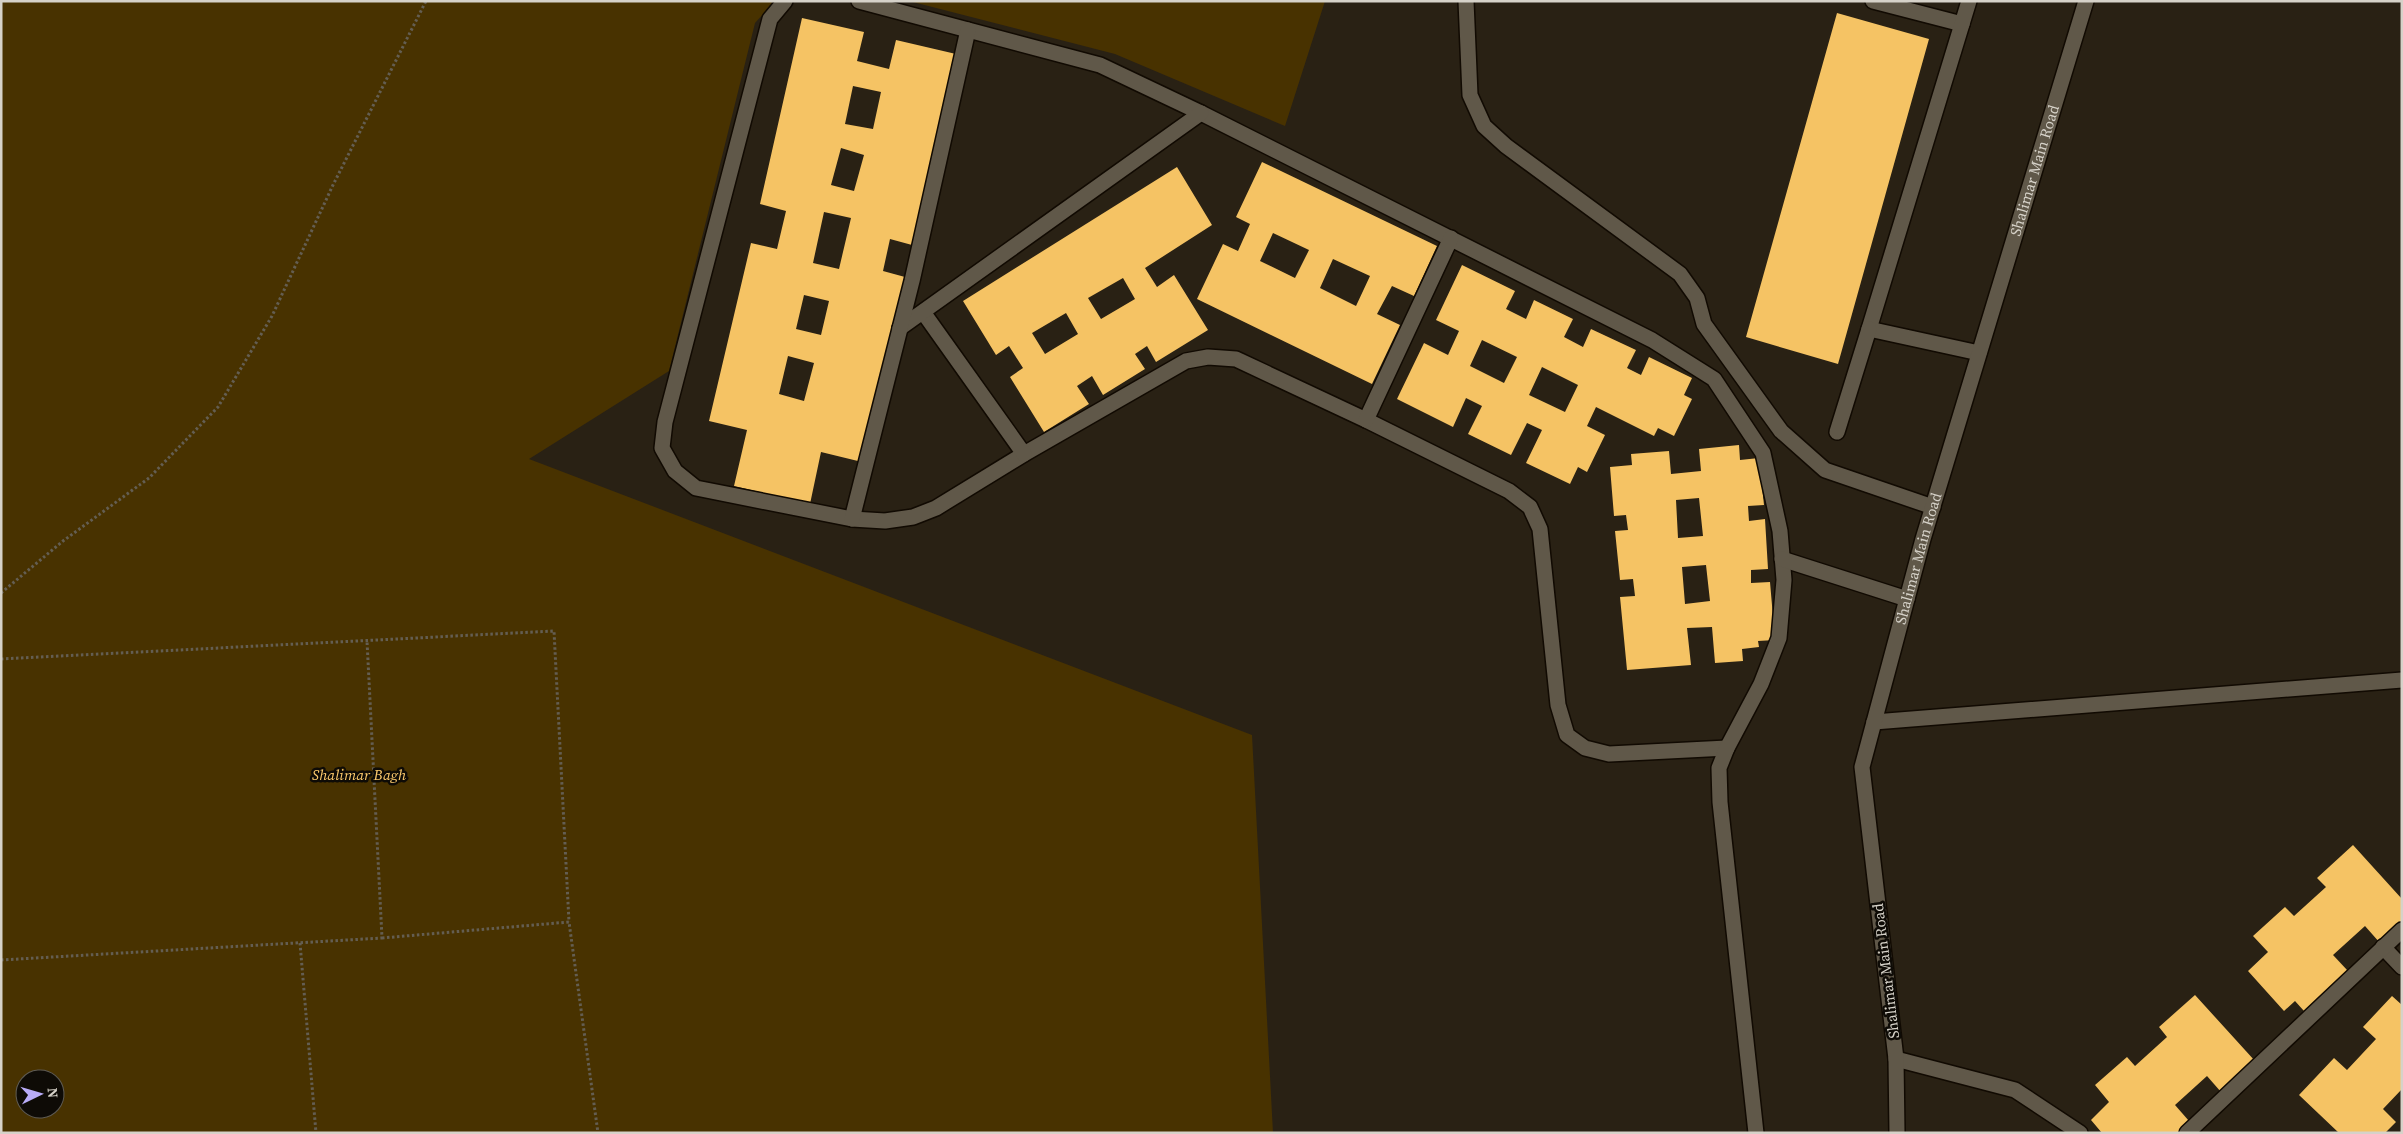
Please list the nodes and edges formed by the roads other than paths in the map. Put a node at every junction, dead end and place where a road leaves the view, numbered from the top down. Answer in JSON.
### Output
{"nodes":[{"id":1,"x":785,"y":1,"type":"edge"},
{"id":2,"x":859,"y":1,"type":"edge"},
{"id":3,"x":1466,"y":1,"type":"edge"},
{"id":4,"x":1873,"y":1,"type":"edge"},
{"id":5,"x":1969,"y":1,"type":"edge"},
{"id":6,"x":2086,"y":1,"type":"edge"},
{"id":7,"x":1962,"y":24,"type":"junction"},
{"id":8,"x":968,"y":30,"type":"junction"},
{"id":9,"x":1201,"y":112,"type":"junction"},
{"id":10,"x":1451,"y":238,"type":"junction"},
{"id":11,"x":922,"y":312,"type":"junction"},
{"id":12,"x":900,"y":328,"type":"junction"},
{"id":13,"x":1869,"y":329,"type":"junction"},
{"id":14,"x":1979,"y":353,"type":"junction"},
{"id":15,"x":1366,"y":420,"type":"junction"},
{"id":16,"x":1837,"y":432,"type":"dead end"},
{"id":17,"x":1024,"y":454,"type":"junction"},
{"id":18,"x":1933,"y":508,"type":"junction"},
{"id":19,"x":852,"y":519,"type":"junction"},
{"id":20,"x":1782,"y":559,"type":"junction"},
{"id":21,"x":1907,"y":600,"type":"junction"},
{"id":22,"x":2402,"y":680,"type":"edge"},
{"id":23,"x":1874,"y":722,"type":"junction"},
{"id":24,"x":1727,"y":748,"type":"junction"},
{"id":25,"x":2402,"y":930,"type":"edge"},
{"id":26,"x":2383,"y":947,"type":"junction"},
{"id":27,"x":2402,"y":967,"type":"edge"},
{"id":28,"x":1896,"y":1059,"type":"junction"},
{"id":29,"x":1756,"y":1133,"type":"edge"},
{"id":30,"x":1897,"y":1133,"type":"edge"},
{"id":31,"x":2080,"y":1133,"type":"edge"},
{"id":32,"x":2187,"y":1133,"type":"edge"}],
"edges":[{"from":1,"to":19,"type":"street"},
{"from":2,"to":8,"type":"street"},
{"from":3,"to":18,"type":"street"},
{"from":4,"to":7,"type":"street"},
{"from":5,"to":7,"type":"street"},
{"from":6,"to":14,"type":"street","name":"Shalimar Main Road"},
{"from":7,"to":13,"type":"street"},
{"from":8,"to":9,"type":"street"},
{"from":8,"to":12,"type":"street"},
{"from":9,"to":10,"type":"street"},
{"from":9,"to":11,"type":"street"},
{"from":10,"to":15,"type":"street"},
{"from":10,"to":20,"type":"street"},
{"from":11,"to":12,"type":"street"},
{"from":11,"to":17,"type":"street"},
{"from":12,"to":19,"type":"street"},
{"from":13,"to":14,"type":"street"},
{"from":13,"to":16,"type":"street"},
{"from":14,"to":18,"type":"street","name":"Shalimar Main Road"},
{"from":15,"to":17,"type":"street"},
{"from":15,"to":24,"type":"street"},
{"from":17,"to":19,"type":"street"},
{"from":18,"to":21,"type":"street","name":"Shalimar Main Road"},
{"from":20,"to":21,"type":"street"},
{"from":20,"to":24,"type":"street"},
{"from":21,"to":23,"type":"street","name":"Shalimar Main Road"},
{"from":22,"to":23,"type":"street"},
{"from":23,"to":28,"type":"street","name":"Shalimar Main Road"},
{"from":24,"to":29,"type":"street"},
{"from":25,"to":26,"type":"street"},
{"from":26,"to":27,"type":"street"},
{"from":26,"to":32,"type":"street"},
{"from":28,"to":30,"type":"street","name":"Shalimar Main Road"},
{"from":28,"to":31,"type":"street"}]}
